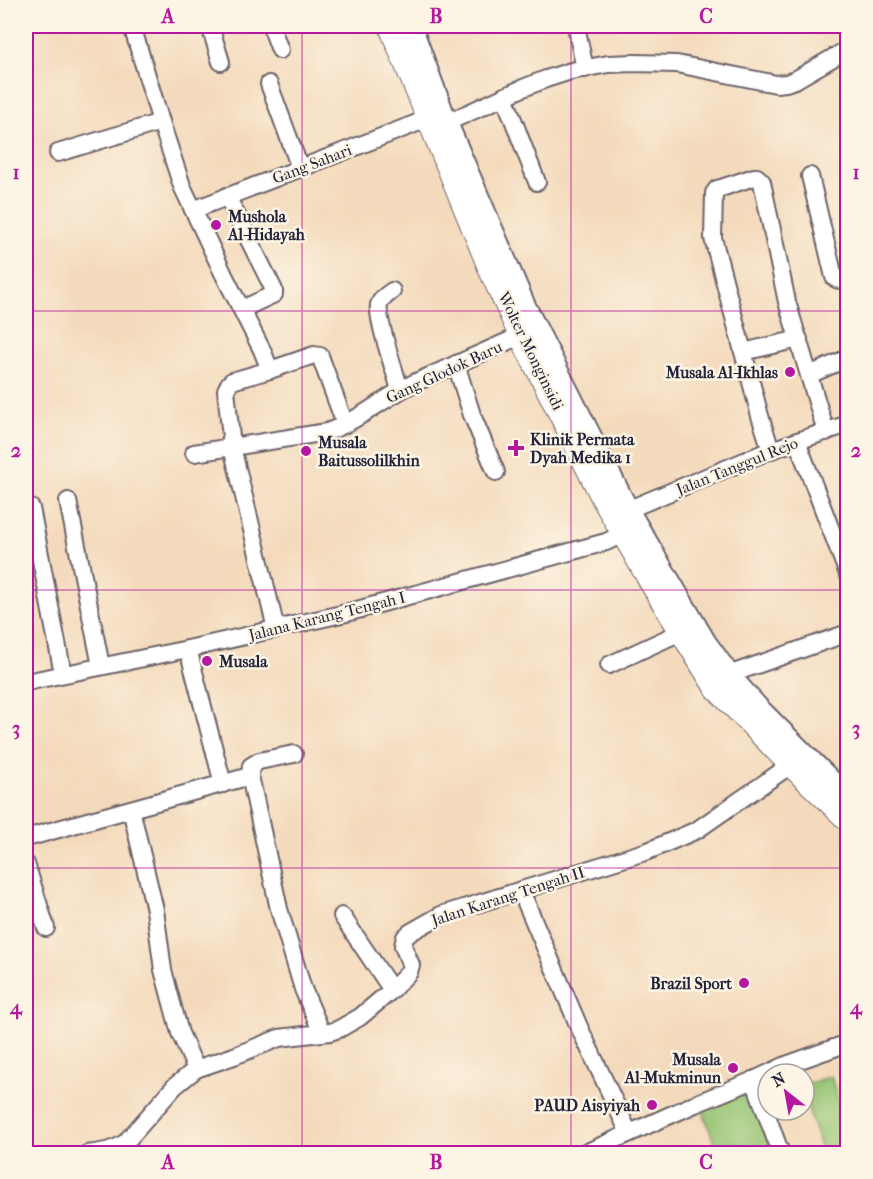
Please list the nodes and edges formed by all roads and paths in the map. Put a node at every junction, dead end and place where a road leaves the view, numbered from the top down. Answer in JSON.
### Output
{"nodes":[{"id":1,"x":132,"y":26,"type":"edge"},
{"id":2,"x":210,"y":26,"type":"edge"},
{"id":3,"x":271,"y":26,"type":"edge"},
{"id":4,"x":392,"y":26,"type":"edge"},
{"id":5,"x":410,"y":26,"type":"edge"},
{"id":6,"x":576,"y":26,"type":"edge"},
{"id":7,"x":848,"y":49,"type":"edge"},
{"id":8,"x":279,"y":50,"type":"dead end"},
{"id":9,"x":221,"y":63,"type":"dead end"},
{"id":10,"x":585,"y":69,"type":"junction"},
{"id":11,"x":269,"y":84,"type":"dead end"},
{"id":12,"x":504,"y":96,"type":"junction"},
{"id":13,"x":438,"y":121,"type":"junction"},
{"id":14,"x":161,"y":122,"type":"junction"},
{"id":15,"x":58,"y":153,"type":"dead end"},
{"id":16,"x":300,"y":168,"type":"junction"},
{"id":17,"x":810,"y":176,"type":"dead end"},
{"id":18,"x":537,"y":182,"type":"dead end"},
{"id":19,"x":228,"y":196,"type":"junction"},
{"id":20,"x":193,"y":210,"type":"junction"},
{"id":21,"x":848,"y":278,"type":"edge"},
{"id":22,"x":392,"y":291,"type":"dead end"},
{"id":23,"x":242,"y":309,"type":"junction"},
{"id":24,"x":522,"y":335,"type":"junction"},
{"id":25,"x":799,"y":339,"type":"junction"},
{"id":26,"x":743,"y":352,"type":"junction"},
{"id":27,"x":848,"y":358,"type":"edge"},
{"id":28,"x":456,"y":364,"type":"junction"},
{"id":29,"x":270,"y":370,"type":"junction"},
{"id":30,"x":809,"y":375,"type":"junction"},
{"id":31,"x":400,"y":390,"type":"junction"},
{"id":32,"x":345,"y":424,"type":"junction"},
{"id":33,"x":848,"y":424,"type":"edge"},
{"id":34,"x":826,"y":432,"type":"junction"},
{"id":35,"x":797,"y":441,"type":"junction"},
{"id":36,"x":232,"y":447,"type":"junction"},
{"id":37,"x":771,"y":450,"type":"junction"},
{"id":38,"x":194,"y":453,"type":"dead end"},
{"id":39,"x":496,"y":472,"type":"dead end"},
{"id":40,"x":68,"y":501,"type":"dead end"},
{"id":41,"x":31,"y":508,"type":"dead end"},
{"id":42,"x":626,"y":521,"type":"junction"},
{"id":43,"x":848,"y":574,"type":"edge"},
{"id":44,"x":276,"y":629,"type":"junction"},
{"id":45,"x":683,"y":631,"type":"junction"},
{"id":46,"x":848,"y":633,"type":"edge"},
{"id":47,"x":188,"y":649,"type":"junction"},
{"id":48,"x":609,"y":665,"type":"dead end"},
{"id":49,"x":101,"y":666,"type":"junction"},
{"id":50,"x":63,"y":674,"type":"junction"},
{"id":51,"x":728,"y":675,"type":"junction"},
{"id":52,"x":26,"y":681,"type":"edge"},
{"id":53,"x":294,"y":754,"type":"dead end"},
{"id":54,"x":792,"y":764,"type":"junction"},
{"id":55,"x":250,"y":776,"type":"junction"},
{"id":56,"x":223,"y":784,"type":"junction"},
{"id":57,"x":848,"y":799,"type":"edge"},
{"id":58,"x":131,"y":809,"type":"junction"},
{"id":59,"x":848,"y":818,"type":"edge"},
{"id":60,"x":26,"y":838,"type":"edge"},
{"id":61,"x":26,"y":864,"type":"edge"},
{"id":62,"x":521,"y":891,"type":"junction"},
{"id":63,"x":342,"y":916,"type":"dead end"},
{"id":64,"x":46,"y":928,"type":"dead end"},
{"id":65,"x":392,"y":990,"type":"junction"},
{"id":66,"x":322,"y":1034,"type":"junction"},
{"id":67,"x":848,"y":1043,"type":"edge"},
{"id":68,"x":196,"y":1069,"type":"junction"},
{"id":69,"x":754,"y":1080,"type":"junction"},
{"id":70,"x":629,"y":1133,"type":"junction"},
{"id":71,"x":111,"y":1152,"type":"edge"},
{"id":72,"x":585,"y":1153,"type":"edge"},
{"id":73,"x":87,"y":1154,"type":"edge"},
{"id":74,"x":781,"y":1154,"type":"edge"}],
"edges":[{"from":1,"to":14,"type":"street"},
{"from":2,"to":9,"type":"street"},
{"from":3,"to":8,"type":"street"},
{"from":4,"to":13,"type":"main road","name":"Wolter Monginsidi"},
{"from":5,"to":13,"type":"main road","name":"Wolter Monginsidi"},
{"from":6,"to":10,"type":"street"},
{"from":7,"to":10,"type":"street","name":"Gang Sahari"},
{"from":10,"to":12,"type":"street","name":"Gang Sahari"},
{"from":11,"to":16,"type":"street"},
{"from":12,"to":13,"type":"street","name":"Gang Sahari"},
{"from":12,"to":18,"type":"street"},
{"from":13,"to":16,"type":"street","name":"Gang Sahari"},
{"from":13,"to":24,"type":"main road","name":"Wolter Monginsidi"},
{"from":13,"to":42,"type":"main road","name":"Wolter Monginsidi"},
{"from":14,"to":15,"type":"street"},
{"from":14,"to":20,"type":"street"},
{"from":16,"to":19,"type":"street","name":"Gang Sahari"},
{"from":17,"to":21,"type":"street"},
{"from":19,"to":20,"type":"street","name":"Gang Sahari"},
{"from":19,"to":23,"type":"street"},
{"from":20,"to":23,"type":"street"},
{"from":22,"to":31,"type":"street"},
{"from":23,"to":29,"type":"street"},
{"from":24,"to":28,"type":"street","name":"Gang Glodok Baru"},
{"from":24,"to":42,"type":"main road","name":"Wolter Monginsidi"},
{"from":25,"to":26,"type":"street"},
{"from":25,"to":26,"type":"street"},
{"from":25,"to":30,"type":"street"},
{"from":26,"to":37,"type":"street"},
{"from":27,"to":30,"type":"street"},
{"from":28,"to":31,"type":"street","name":"Gang Glodok Baru"},
{"from":28,"to":39,"type":"street"},
{"from":29,"to":32,"type":"street"},
{"from":29,"to":36,"type":"street"},
{"from":30,"to":34,"type":"street"},
{"from":31,"to":32,"type":"street","name":"Gang Glodok Baru"},
{"from":32,"to":36,"type":"street","name":"Gang Glodok Baru"},
{"from":33,"to":34,"type":"street","name":"Jalan Tanggul Rejo"},
{"from":34,"to":35,"type":"street","name":"Jalan Tanggul Rejo"},
{"from":35,"to":37,"type":"street","name":"Jalan Tanggul Rejo"},
{"from":35,"to":43,"type":"street"},
{"from":36,"to":38,"type":"street","name":"Gang Glodok Baru"},
{"from":36,"to":44,"type":"street"},
{"from":37,"to":42,"type":"street","name":"Jalan Tanggul Rejo"},
{"from":40,"to":49,"type":"street"},
{"from":41,"to":50,"type":"street"},
{"from":42,"to":44,"type":"street","name":"Jalana Karang Tengah I"},
{"from":42,"to":45,"type":"main road","name":"Wolter Monginsidi"},
{"from":42,"to":51,"type":"main road","name":"Wolter Monginsidi"},
{"from":44,"to":47,"type":"street","name":"Jalana Karang Tengah I"},
{"from":45,"to":48,"type":"street"},
{"from":45,"to":54,"type":"main road","name":"Wolter Monginsidi"},
{"from":46,"to":51,"type":"street"},
{"from":47,"to":49,"type":"street","name":"Jalana Karang Tengah I"},
{"from":47,"to":56,"type":"street"},
{"from":49,"to":50,"type":"street","name":"Jalana Karang Tengah I"},
{"from":50,"to":52,"type":"street","name":"Jalana Karang Tengah I"},
{"from":51,"to":57,"type":"main road","name":"Wolter Monginsidi"},
{"from":53,"to":55,"type":"street"},
{"from":54,"to":59,"type":"main road","name":"Wolter Monginsidi"},
{"from":54,"to":62,"type":"street","name":"Jalan Karang Tengah II"},
{"from":55,"to":56,"type":"street"},
{"from":55,"to":66,"type":"street"},
{"from":56,"to":58,"type":"street"},
{"from":58,"to":60,"type":"street"},
{"from":58,"to":68,"type":"street"},
{"from":61,"to":64,"type":"street"},
{"from":62,"to":65,"type":"street","name":"Jalan Karang Tengah II"},
{"from":62,"to":70,"type":"street"},
{"from":63,"to":65,"type":"street"},
{"from":65,"to":66,"type":"street","name":"Jalan Karang Tengah II"},
{"from":66,"to":68,"type":"street","name":"Jalan Karang Tengah II"},
{"from":67,"to":69,"type":"street"},
{"from":68,"to":71,"type":"street","name":"Jalan Karang Tengah II"},
{"from":69,"to":70,"type":"street"},
{"from":69,"to":74,"type":"street"},
{"from":70,"to":72,"type":"street"},
{"from":71,"to":73,"type":"street","name":"Jalan Karang Tengah II"}]}
